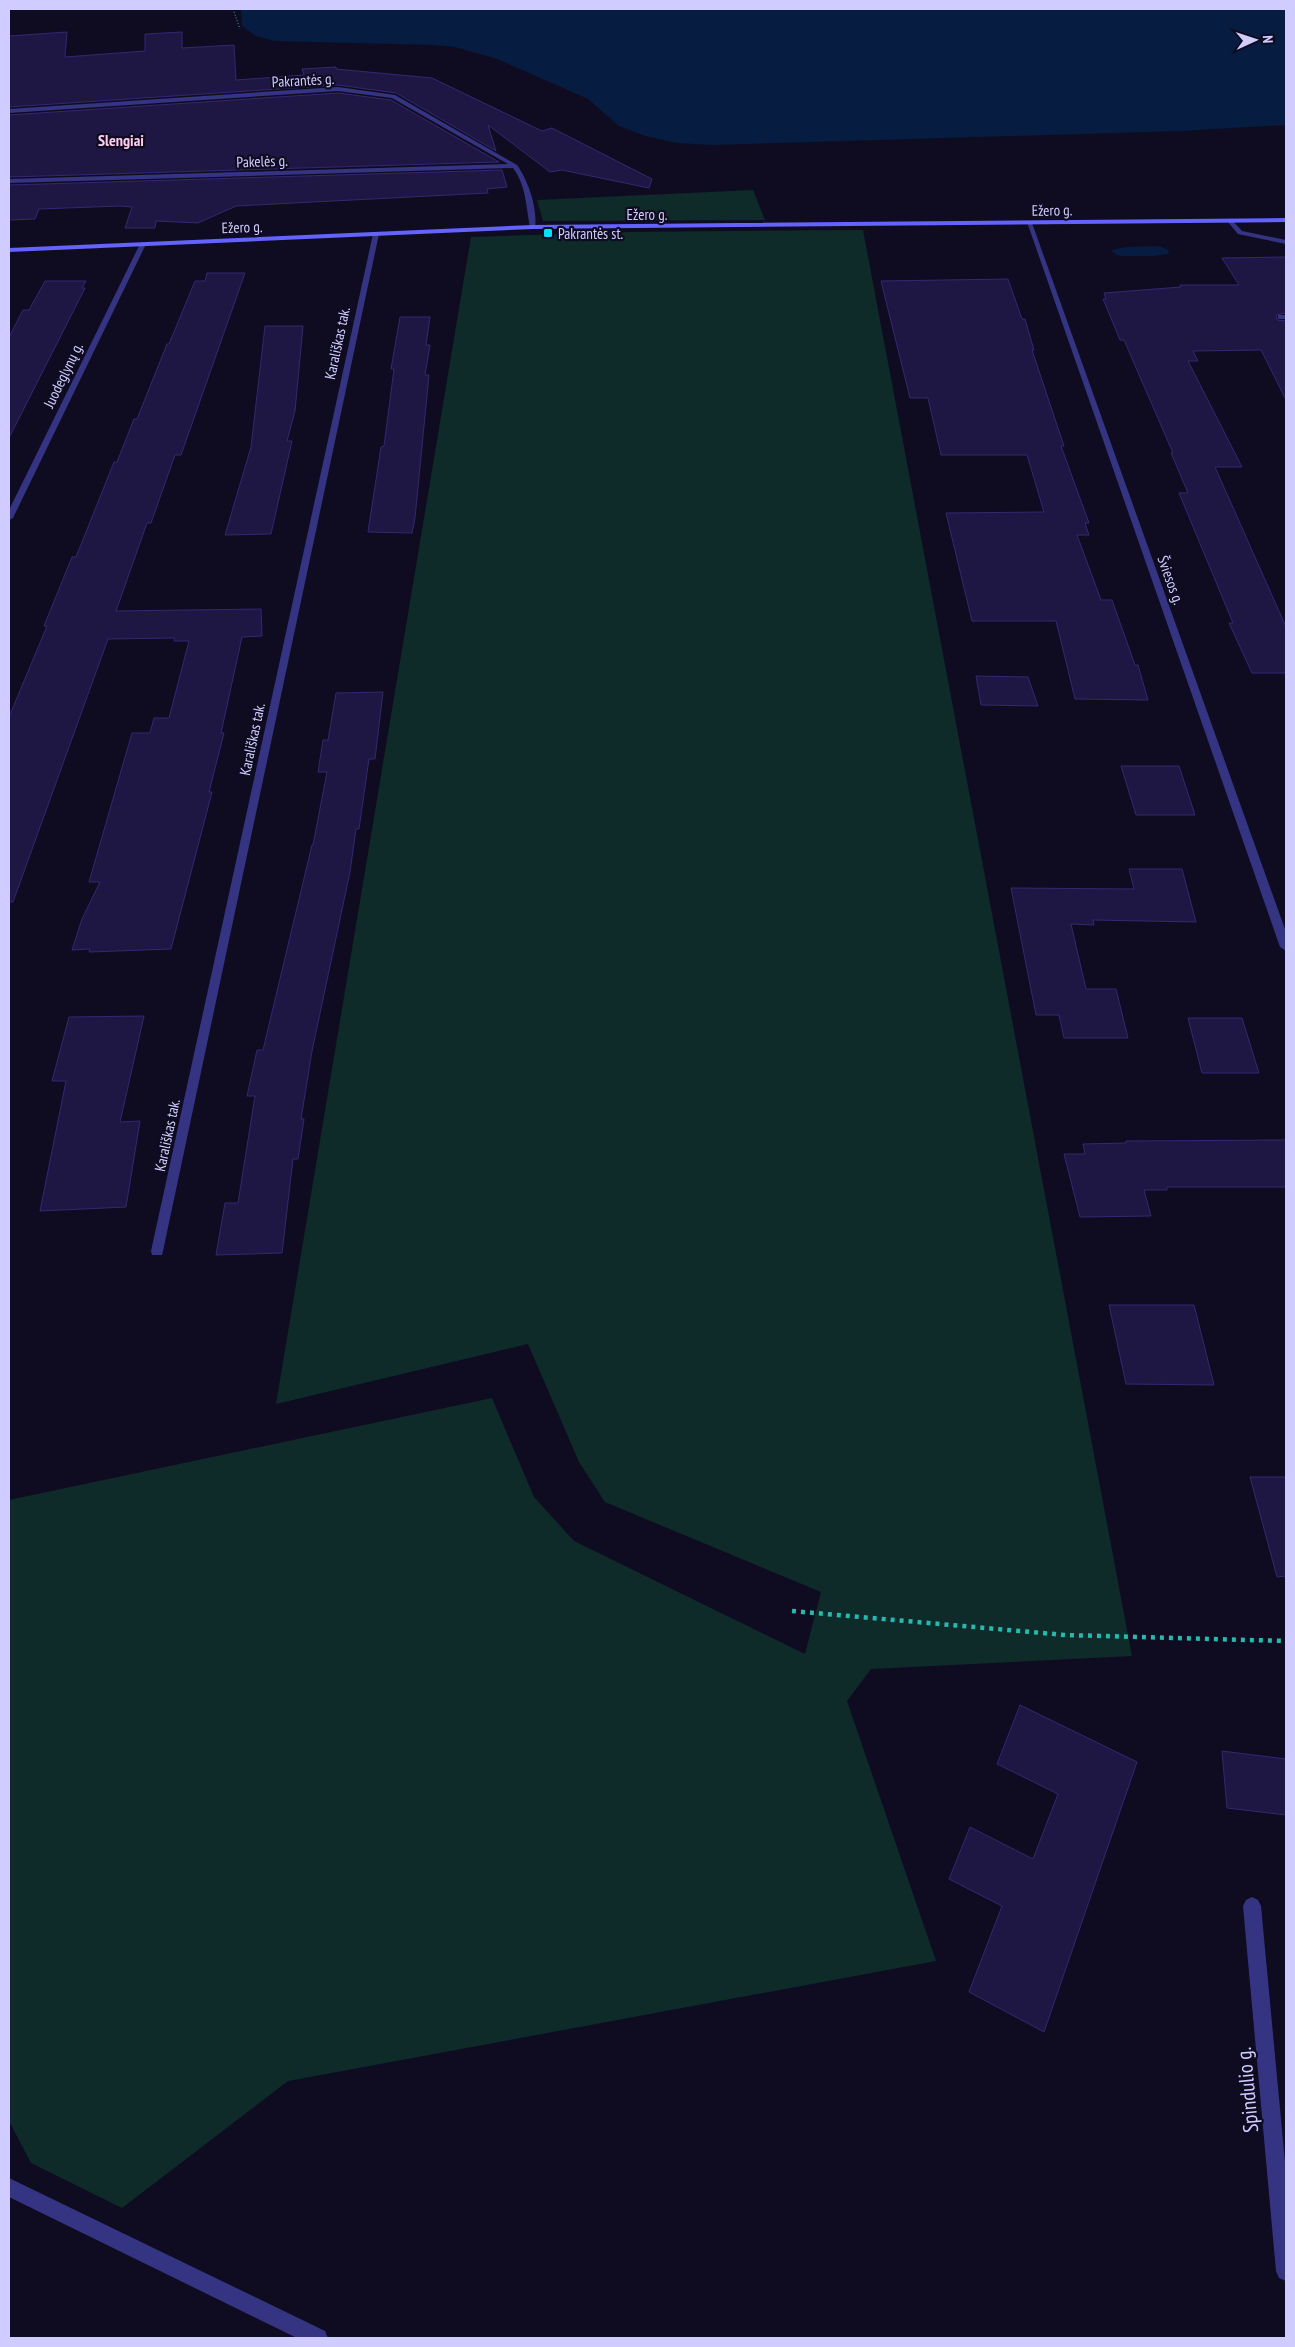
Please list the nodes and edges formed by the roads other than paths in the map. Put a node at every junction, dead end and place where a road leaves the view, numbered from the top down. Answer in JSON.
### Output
{"nodes":[{"id":1,"x":9,"y":111,"type":"edge"},
{"id":2,"x":515,"y":166,"type":"junction"},
{"id":3,"x":9,"y":181,"type":"edge"},
{"id":4,"x":1229,"y":220,"type":"junction"},
{"id":5,"x":1286,"y":220,"type":"edge"},
{"id":6,"x":1029,"y":223,"type":"junction"},
{"id":7,"x":533,"y":227,"type":"junction"},
{"id":8,"x":376,"y":234,"type":"junction"},
{"id":9,"x":1286,"y":242,"type":"edge"},
{"id":10,"x":142,"y":244,"type":"junction"},
{"id":11,"x":9,"y":250,"type":"edge"},
{"id":12,"x":9,"y":518,"type":"edge"},
{"id":13,"x":1286,"y":947,"type":"edge"},
{"id":14,"x":157,"y":1251,"type":"dead end"},
{"id":15,"x":1252,"y":1906,"type":"dead end"},
{"id":16,"x":9,"y":2186,"type":"edge"},
{"id":17,"x":1286,"y":2271,"type":"edge"},
{"id":18,"x":318,"y":2338,"type":"edge"}],
"edges":[{"from":1,"to":2,"type":"street","name":"Pakrantės g."},
{"from":2,"to":3,"type":"street","name":"Pakelės g."},
{"from":2,"to":7,"type":"street","name":"Pakrantės g."},
{"from":4,"to":5,"type":"main road","name":"Ežero g."},
{"from":4,"to":6,"type":"main road","name":"Ežero g."},
{"from":4,"to":9,"type":"street"},
{"from":6,"to":7,"type":"main road","name":"Ežero g."},
{"from":6,"to":13,"type":"street","name":"Šviesos g."},
{"from":7,"to":8,"type":"main road","name":"Ežero g."},
{"from":8,"to":10,"type":"main road","name":"Ežero g."},
{"from":8,"to":14,"type":"street","name":"Karališkas tak."},
{"from":10,"to":11,"type":"main road","name":"Ežero g."},
{"from":10,"to":12,"type":"street","name":"Juodeglynų g."},
{"from":15,"to":17,"type":"street","name":"Spindulio g."},
{"from":16,"to":18,"type":"street"}]}
